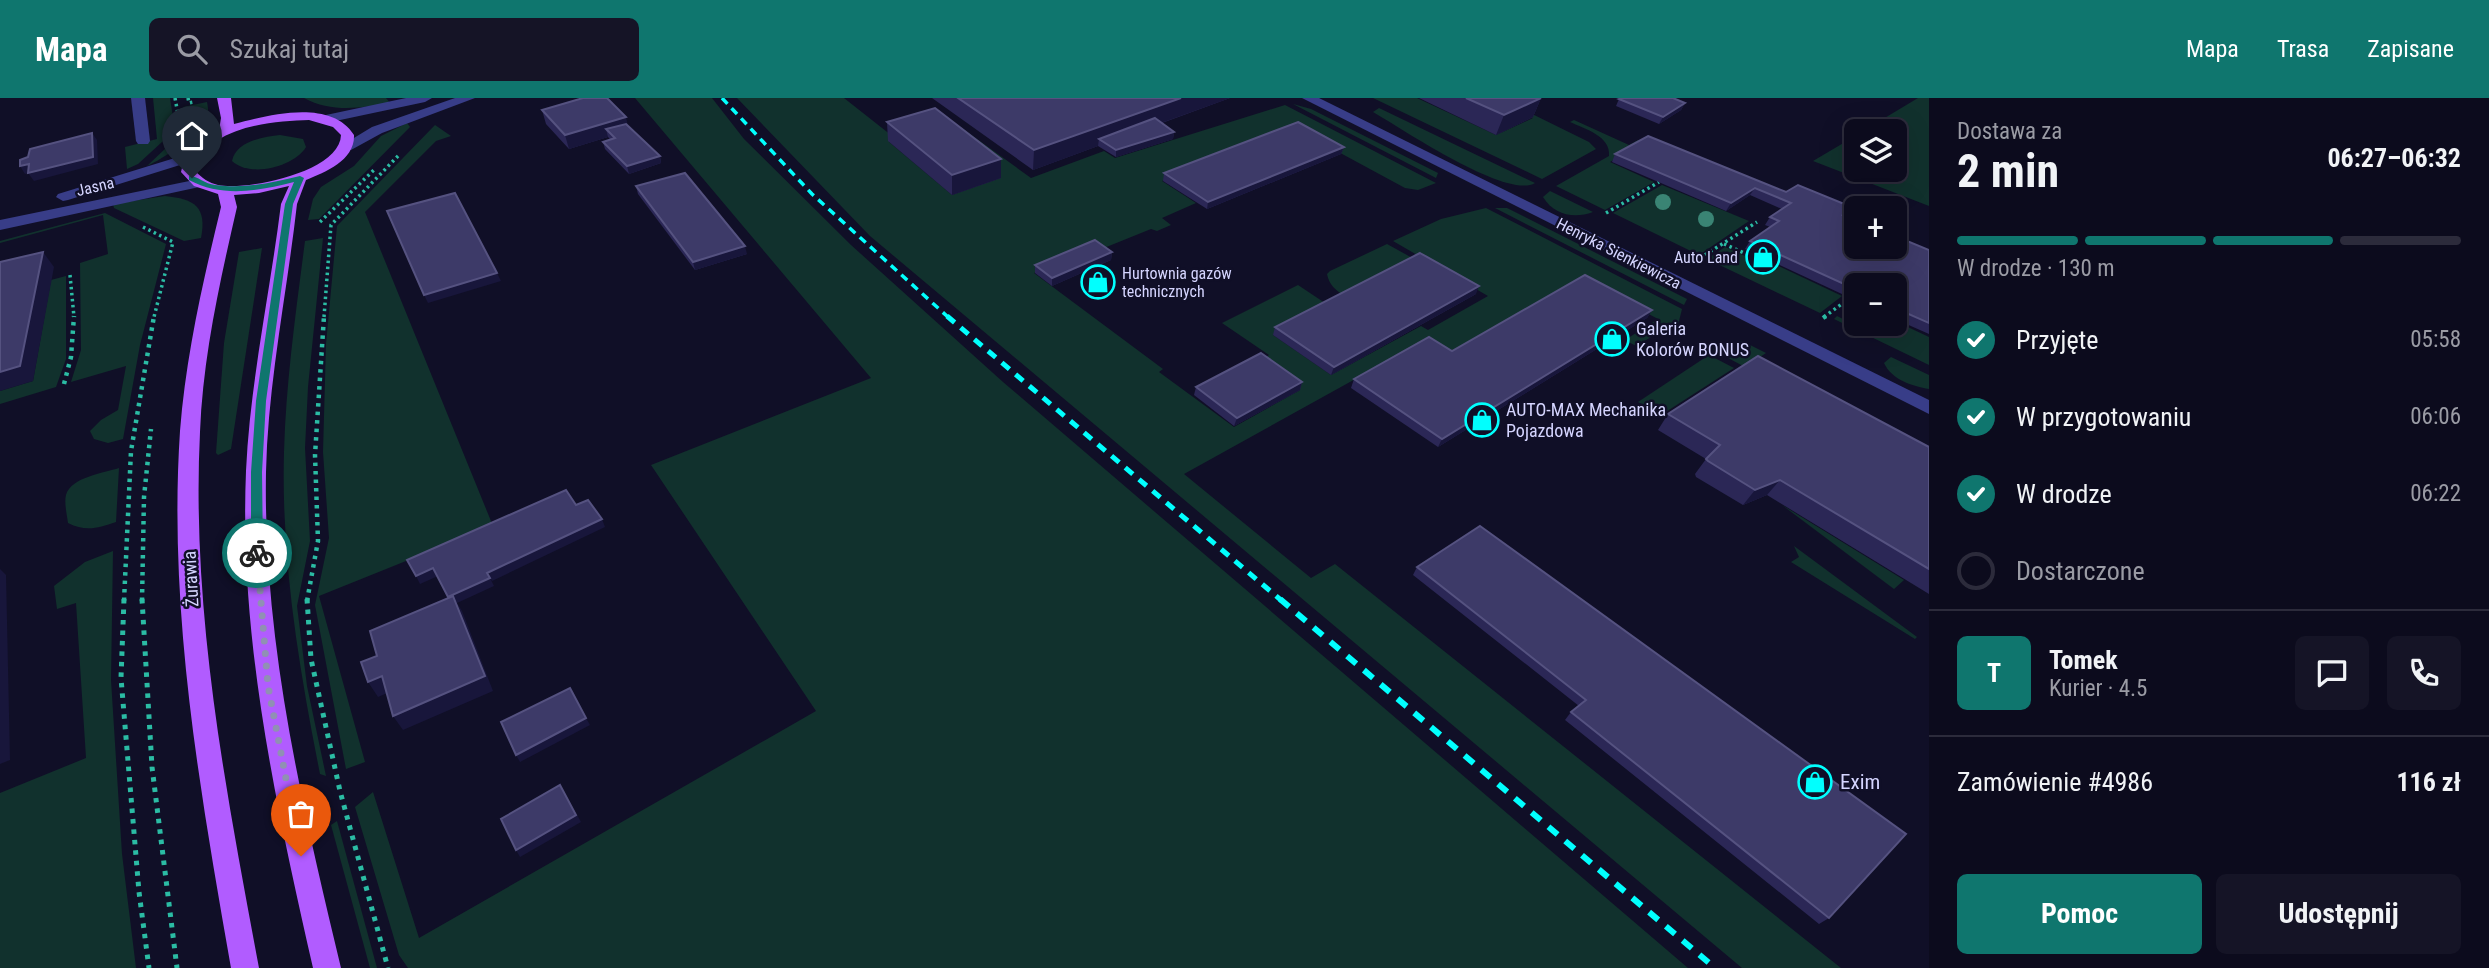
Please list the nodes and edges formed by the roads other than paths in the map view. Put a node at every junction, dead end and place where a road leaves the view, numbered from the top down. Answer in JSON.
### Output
{"nodes":[{"id":1,"x":138,"y":98,"type":"edge"},
{"id":2,"x":223,"y":98,"type":"edge"},
{"id":3,"x":425,"y":98,"type":"edge"},
{"id":4,"x":468,"y":98,"type":"edge"},
{"id":5,"x":1309,"y":98,"type":"edge"},
{"id":6,"x":326,"y":119,"type":"junction"},
{"id":7,"x":225,"y":132,"type":"junction"},
{"id":8,"x":143,"y":141,"type":"dead end"},
{"id":9,"x":346,"y":147,"type":"junction"},
{"id":10,"x":191,"y":157,"type":"junction"},
{"id":11,"x":300,"y":178,"type":"junction"},
{"id":12,"x":199,"y":183,"type":"junction"},
{"id":13,"x":225,"y":190,"type":"junction"},
{"id":14,"x":0,"y":215,"type":"edge"},
{"id":15,"x":0,"y":225,"type":"edge"},
{"id":16,"x":1929,"y":408,"type":"edge"},
{"id":17,"x":245,"y":968,"type":"edge"},
{"id":18,"x":327,"y":968,"type":"edge"}],
"edges":[{"from":1,"to":8,"type":"street"},
{"from":2,"to":7,"type":"main road"},
{"from":3,"to":6,"type":"street"},
{"from":4,"to":9,"type":"street"},
{"from":5,"to":16,"type":"street","name":"Henryka Sienkiewicza"},
{"from":6,"to":7,"type":"main road"},
{"from":6,"to":9,"type":"main road"},
{"from":7,"to":10,"type":"main road"},
{"from":9,"to":11,"type":"main road"},
{"from":10,"to":12,"type":"main road"},
{"from":10,"to":14,"type":"street","name":"Jasna"},
{"from":11,"to":13,"type":"main road"},
{"from":11,"to":18,"type":"main road"},
{"from":12,"to":13,"type":"main road"},
{"from":12,"to":15,"type":"street","name":"Jasna"},
{"from":13,"to":17,"type":"main road","name":"Żurawia"}]}
